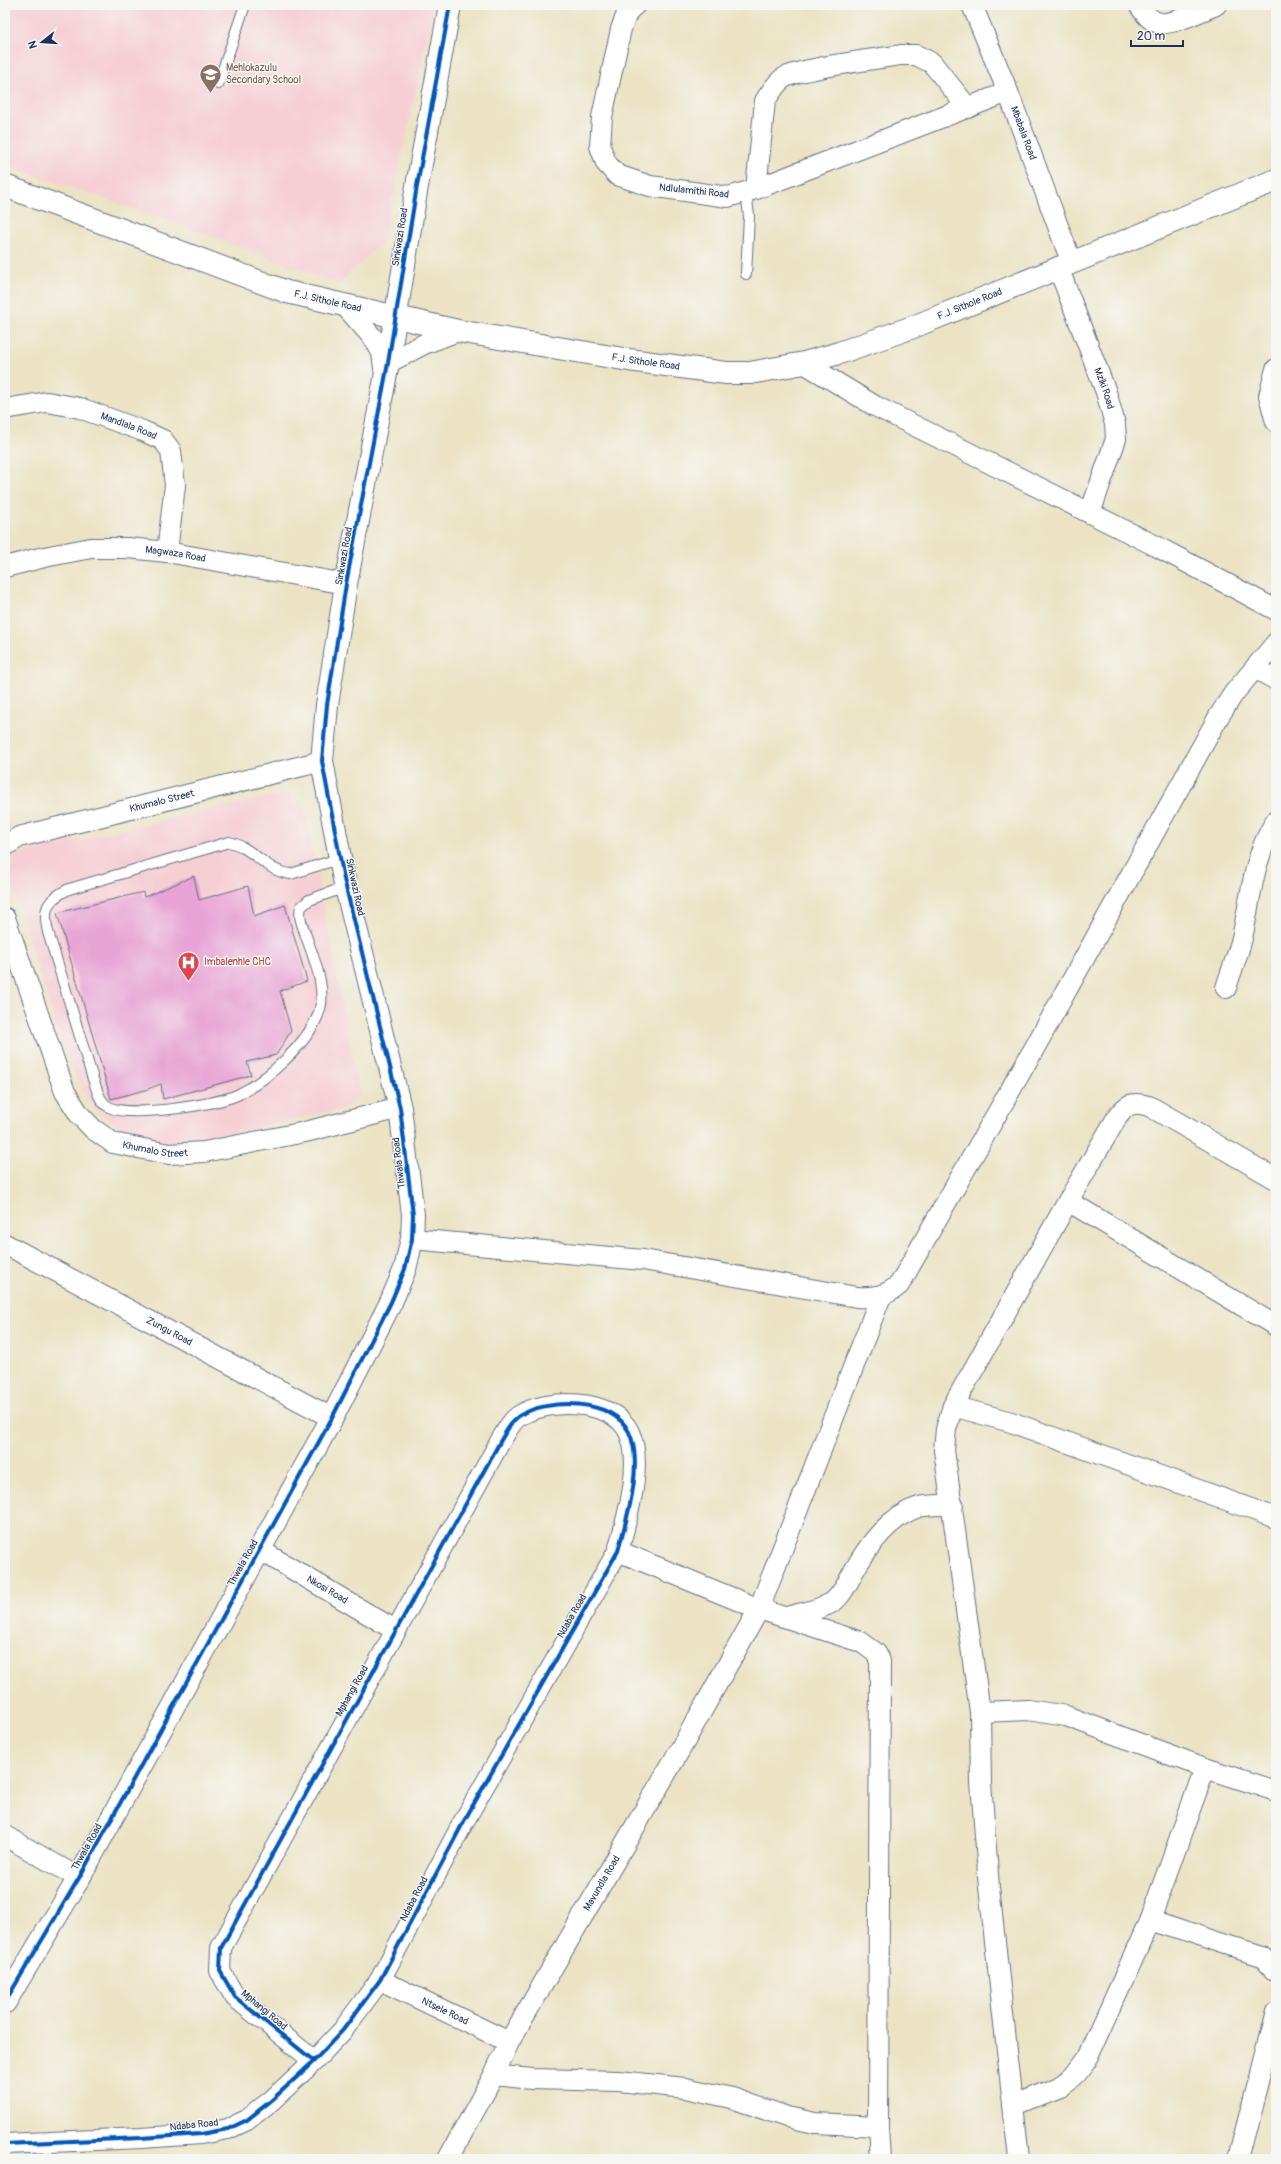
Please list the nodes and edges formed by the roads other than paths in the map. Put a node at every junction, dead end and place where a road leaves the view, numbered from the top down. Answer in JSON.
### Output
{"nodes":[{"id":1,"x":245,"y":5,"type":"edge"},
{"id":2,"x":450,"y":5,"type":"edge"},
{"id":3,"x":634,"y":5,"type":"edge"},
{"id":4,"x":972,"y":5,"type":"edge"},
{"id":5,"x":1139,"y":5,"type":"edge"},
{"id":6,"x":1216,"y":5,"type":"edge"},
{"id":7,"x":218,"y":84,"type":"dead end"},
{"id":8,"x":1008,"y":92,"type":"junction"},
{"id":9,"x":968,"y":108,"type":"junction"},
{"id":10,"x":1276,"y":180,"type":"edge"},
{"id":11,"x":5,"y":186,"type":"edge"},
{"id":12,"x":751,"y":190,"type":"junction"},
{"id":13,"x":1065,"y":264,"type":"junction"},
{"id":14,"x":746,"y":274,"type":"dead end"},
{"id":15,"x":345,"y":306,"type":"junction"},
{"id":16,"x":395,"y":318,"type":"junction"},
{"id":17,"x":458,"y":331,"type":"junction"},
{"id":18,"x":804,"y":363,"type":"junction"},
{"id":19,"x":1276,"y":369,"type":"edge"},
{"id":20,"x":387,"y":370,"type":"junction"},
{"id":21,"x":5,"y":409,"type":"edge"},
{"id":22,"x":1276,"y":422,"type":"edge"},
{"id":23,"x":1090,"y":513,"type":"junction"},
{"id":24,"x":167,"y":552,"type":"junction"},
{"id":25,"x":5,"y":567,"type":"edge"},
{"id":26,"x":346,"y":584,"type":"junction"},
{"id":27,"x":1276,"y":610,"type":"edge"},
{"id":28,"x":1276,"y":643,"type":"edge"},
{"id":29,"x":1255,"y":668,"type":"junction"},
{"id":30,"x":1276,"y":680,"type":"edge"},
{"id":31,"x":322,"y":761,"type":"junction"},
{"id":32,"x":1276,"y":821,"type":"edge"},
{"id":33,"x":5,"y":846,"type":"edge"},
{"id":34,"x":340,"y":858,"type":"junction"},
{"id":35,"x":346,"y":887,"type":"junction"},
{"id":36,"x":5,"y":918,"type":"edge"},
{"id":37,"x":1226,"y":988,"type":"dead end"},
{"id":38,"x":400,"y":1108,"type":"junction"},
{"id":39,"x":1276,"y":1180,"type":"edge"},
{"id":40,"x":1068,"y":1201,"type":"junction"},
{"id":41,"x":412,"y":1239,"type":"junction"},
{"id":42,"x":5,"y":1244,"type":"edge"},
{"id":43,"x":881,"y":1296,"type":"junction"},
{"id":44,"x":1276,"y":1326,"type":"edge"},
{"id":45,"x":953,"y":1406,"type":"junction"},
{"id":46,"x":332,"y":1418,"type":"junction"},
{"id":47,"x":629,"y":1431,"type":"joint"},
{"id":48,"x":953,"y":1505,"type":"junction"},
{"id":49,"x":1276,"y":1518,"type":"edge"},
{"id":50,"x":260,"y":1550,"type":"junction"},
{"id":51,"x":618,"y":1551,"type":"junction"},
{"id":52,"x":759,"y":1610,"type":"junction"},
{"id":53,"x":786,"y":1617,"type":"junction"},
{"id":54,"x":395,"y":1630,"type":"junction"},
{"id":55,"x":980,"y":1712,"type":"junction"},
{"id":56,"x":1205,"y":1768,"type":"junction"},
{"id":57,"x":1276,"y":1791,"type":"edge"},
{"id":58,"x":5,"y":1836,"type":"edge"},
{"id":59,"x":79,"y":1878,"type":"junction"},
{"id":60,"x":1150,"y":1920,"type":"junction"},
{"id":61,"x":1276,"y":1971,"type":"edge"},
{"id":62,"x":380,"y":1980,"type":"junction"},
{"id":63,"x":5,"y":2002,"type":"edge"},
{"id":64,"x":1276,"y":2012,"type":"edge"},
{"id":65,"x":509,"y":2042,"type":"junction"},
{"id":66,"x":314,"y":2061,"type":"junction"},
{"id":67,"x":494,"y":2075,"type":"junction"},
{"id":68,"x":1014,"y":2105,"type":"junction"},
{"id":69,"x":878,"y":2126,"type":"junction"},
{"id":70,"x":5,"y":2144,"type":"edge"},
{"id":71,"x":448,"y":2159,"type":"edge"},
{"id":72,"x":880,"y":2159,"type":"edge"},
{"id":73,"x":1019,"y":2159,"type":"edge"},
{"id":74,"x":1238,"y":2159,"type":"edge"}],
"edges":[{"from":1,"to":7,"type":"lane"},
{"from":2,"to":16,"type":"street","name":"Sinkwazi Road"},
{"from":3,"to":12,"type":"street","name":"Ndlulamithi Road"},
{"from":4,"to":8,"type":"street","name":"Mbabala Road"},
{"from":5,"to":6,"type":"street"},
{"from":8,"to":9,"type":"street","name":"Ndlulamithi Road"},
{"from":8,"to":13,"type":"street","name":"Mbabala Road"},
{"from":9,"to":12,"type":"street","name":"Ndlulamithi Road"},
{"from":9,"to":12,"type":"street"},
{"from":10,"to":13,"type":"street","name":"F.J. Sithole Road"},
{"from":11,"to":15,"type":"street","name":"F.J. Sithole Road"},
{"from":12,"to":14,"type":"lane"},
{"from":13,"to":18,"type":"street","name":"F.J. Sithole Road"},
{"from":13,"to":23,"type":"street","name":"Mziki Road"},
{"from":15,"to":16,"type":"street","name":"F.J. Sithole Road"},
{"from":15,"to":20,"type":"street"},
{"from":16,"to":17,"type":"street","name":"F.J. Sithole Road"},
{"from":16,"to":20,"type":"street","name":"Sinkwazi Road"},
{"from":17,"to":18,"type":"street","name":"F.J. Sithole Road"},
{"from":17,"to":20,"type":"street"},
{"from":18,"to":23,"type":"street"},
{"from":19,"to":22,"type":"street"},
{"from":20,"to":26,"type":"street","name":"Sinkwazi Road"},
{"from":21,"to":24,"type":"street","name":"Mandlala Road"},
{"from":23,"to":27,"type":"street"},
{"from":24,"to":25,"type":"street","name":"Magwaza Road"},
{"from":24,"to":26,"type":"street","name":"Magwaza Road"},
{"from":26,"to":31,"type":"street","name":"Sinkwazi Road"},
{"from":28,"to":29,"type":"street"},
{"from":29,"to":30,"type":"street"},
{"from":29,"to":43,"type":"street"},
{"from":31,"to":33,"type":"street","name":"Khumalo Street"},
{"from":31,"to":34,"type":"street","name":"Sinkwazi Road"},
{"from":32,"to":37,"type":"street"},
{"from":34,"to":35,"type":"street","name":"Sinkwazi Road"},
{"from":34,"to":35,"type":"lane"},
{"from":35,"to":38,"type":"street","name":"Sinkwazi Road"},
{"from":36,"to":38,"type":"street","name":"Khumalo Street"},
{"from":38,"to":41,"type":"street","name":"Thwala Road"},
{"from":39,"to":40,"type":"street"},
{"from":40,"to":44,"type":"street"},
{"from":40,"to":45,"type":"street"},
{"from":41,"to":43,"type":"street"},
{"from":41,"to":46,"type":"street","name":"Thwala Road"},
{"from":42,"to":46,"type":"street","name":"Zungu Road"},
{"from":43,"to":52,"type":"street","name":"Mavundla Road"},
{"from":45,"to":48,"type":"street"},
{"from":45,"to":49,"type":"street"},
{"from":46,"to":50,"type":"street","name":"Thwala Road"},
{"from":47,"to":51,"type":"street","name":"Ndaba Road"},
{"from":47,"to":54,"type":"street","name":"Mphangi Road"},
{"from":48,"to":53,"type":"street"},
{"from":48,"to":55,"type":"street"},
{"from":50,"to":54,"type":"street","name":"Nkosi Road"},
{"from":50,"to":59,"type":"street","name":"Thwala Road"},
{"from":51,"to":52,"type":"street"},
{"from":51,"to":62,"type":"street","name":"Ndaba Road"},
{"from":52,"to":53,"type":"street"},
{"from":52,"to":65,"type":"street","name":"Mavundla Road"},
{"from":53,"to":69,"type":"street"},
{"from":54,"to":66,"type":"street","name":"Mphangi Road"},
{"from":55,"to":56,"type":"street"},
{"from":55,"to":68,"type":"street"},
{"from":56,"to":57,"type":"street"},
{"from":56,"to":60,"type":"street"},
{"from":58,"to":59,"type":"street"},
{"from":59,"to":63,"type":"street","name":"Thwala Road"},
{"from":60,"to":61,"type":"street"},
{"from":60,"to":68,"type":"street"},
{"from":62,"to":65,"type":"street","name":"Ntsele Road"},
{"from":62,"to":66,"type":"street","name":"Ndaba Road"},
{"from":64,"to":74,"type":"street"},
{"from":65,"to":67,"type":"street","name":"Mavundla Road"},
{"from":66,"to":70,"type":"street","name":"Ndaba Road"},
{"from":67,"to":69,"type":"street"},
{"from":67,"to":71,"type":"street","name":"Mavundla Road"},
{"from":68,"to":73,"type":"street"},
{"from":69,"to":72,"type":"street"}]}
